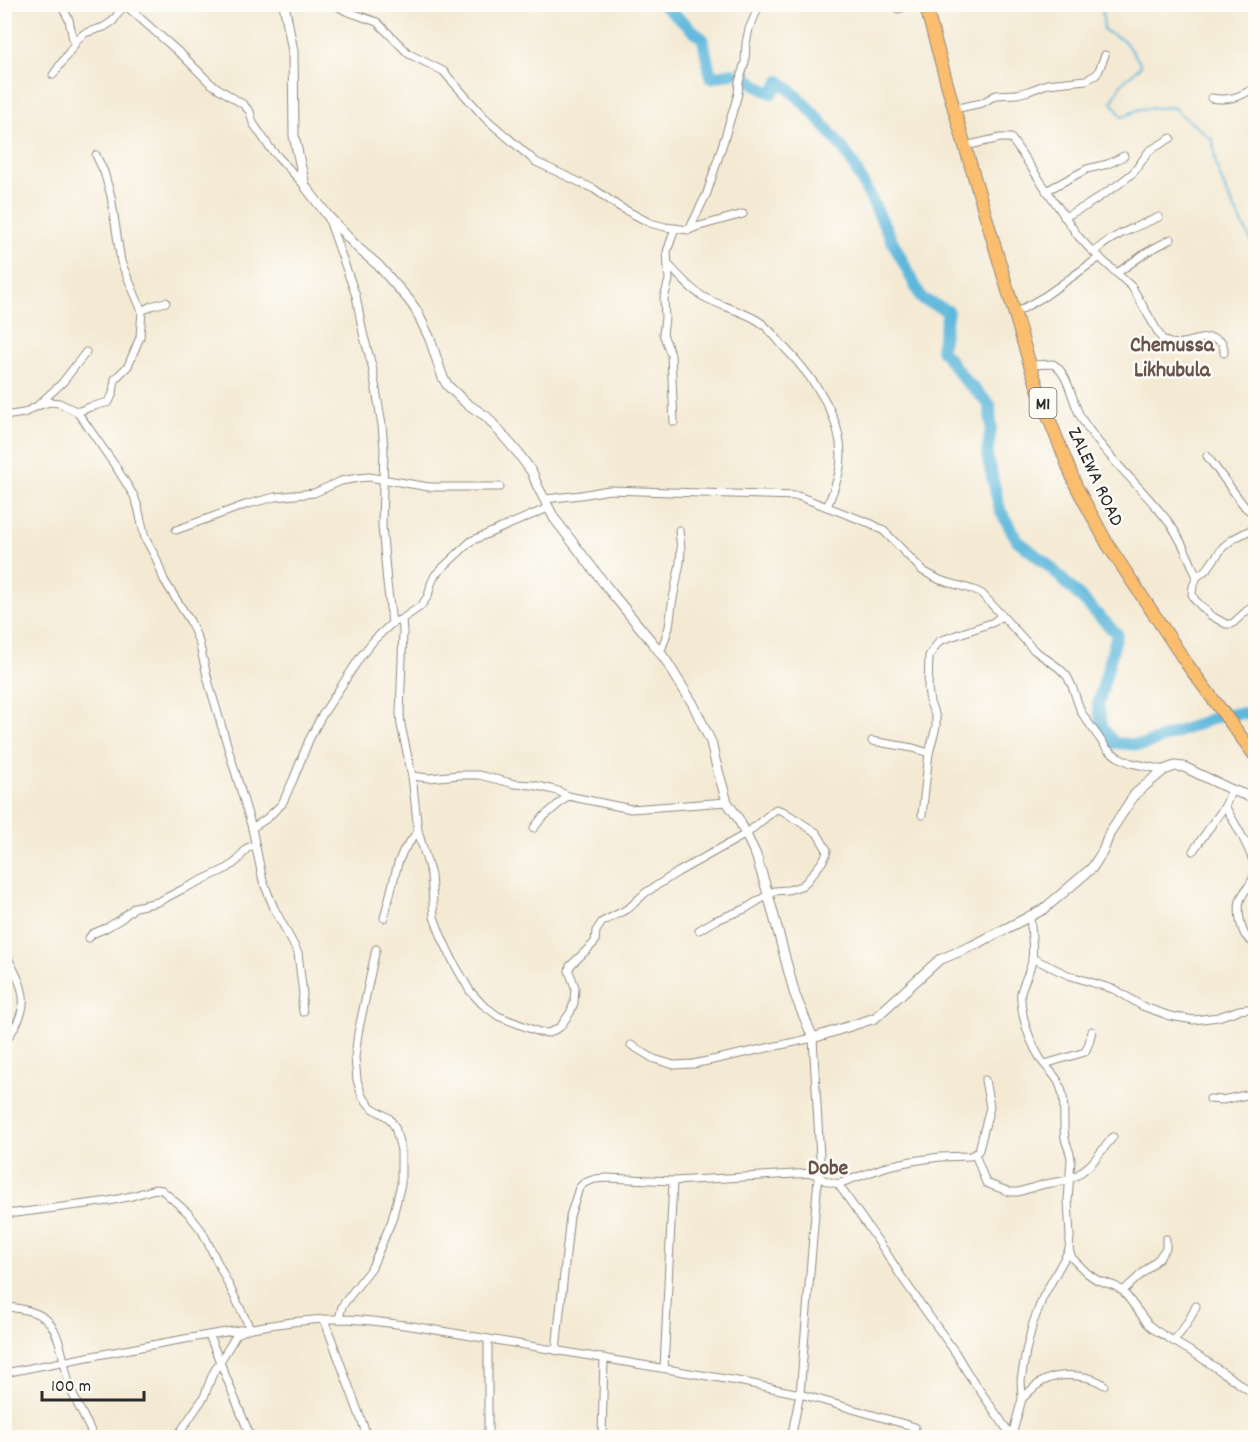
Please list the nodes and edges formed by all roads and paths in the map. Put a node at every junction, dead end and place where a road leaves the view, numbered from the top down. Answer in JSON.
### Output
{"nodes":[{"id":1,"x":61,"y":4,"type":"edge"},
{"id":2,"x":284,"y":4,"type":"edge"},
{"id":3,"x":334,"y":4,"type":"edge"},
{"id":4,"x":760,"y":4,"type":"edge"},
{"id":5,"x":894,"y":4,"type":"edge"},
{"id":6,"x":915,"y":4,"type":"edge"},
{"id":7,"x":925,"y":4,"type":"edge"},
{"id":8,"x":124,"y":5,"type":"edge"},
{"id":9,"x":74,"y":44,"type":"junction"},
{"id":10,"x":1105,"y":55,"type":"dead end"},
{"id":11,"x":53,"y":75,"type":"dead end"},
{"id":12,"x":1256,"y":86,"type":"edge"},
{"id":13,"x":1211,"y":98,"type":"dead end"},
{"id":14,"x":954,"y":108,"type":"junction"},
{"id":15,"x":1171,"y":138,"type":"dead end"},
{"id":16,"x":965,"y":146,"type":"junction"},
{"id":17,"x":96,"y":155,"type":"dead end"},
{"id":18,"x":1124,"y":156,"type":"dead end"},
{"id":19,"x":305,"y":186,"type":"junction"},
{"id":20,"x":1046,"y":191,"type":"junction"},
{"id":21,"x":743,"y":214,"type":"dead end"},
{"id":22,"x":328,"y":216,"type":"junction"},
{"id":23,"x":1064,"y":217,"type":"junction"},
{"id":24,"x":1159,"y":217,"type":"dead end"},
{"id":25,"x":675,"y":228,"type":"junction"},
{"id":26,"x":689,"y":230,"type":"junction"},
{"id":27,"x":1171,"y":239,"type":"dead end"},
{"id":28,"x":1098,"y":255,"type":"junction"},
{"id":29,"x":668,"y":264,"type":"junction"},
{"id":30,"x":1117,"y":273,"type":"junction"},
{"id":31,"x":166,"y":302,"type":"dead end"},
{"id":32,"x":142,"y":311,"type":"junction"},
{"id":33,"x":1015,"y":313,"type":"junction"},
{"id":34,"x":86,"y":352,"type":"dead end"},
{"id":35,"x":1224,"y":353,"type":"dead end"},
{"id":36,"x":1030,"y":365,"type":"junction"},
{"id":37,"x":37,"y":405,"type":"junction"},
{"id":38,"x":77,"y":412,"type":"junction"},
{"id":39,"x":4,"y":416,"type":"edge"},
{"id":40,"x":674,"y":422,"type":"dead end"},
{"id":41,"x":1207,"y":456,"type":"dead end"},
{"id":42,"x":383,"y":479,"type":"junction"},
{"id":43,"x":500,"y":487,"type":"dead end"},
{"id":44,"x":546,"y":504,"type":"junction"},
{"id":45,"x":827,"y":507,"type":"junction"},
{"id":46,"x":1256,"y":516,"type":"edge"},
{"id":47,"x":1256,"y":527,"type":"edge"},
{"id":48,"x":176,"y":530,"type":"dead end"},
{"id":49,"x":679,"y":530,"type":"dead end"},
{"id":50,"x":1197,"y":577,"type":"junction"},
{"id":51,"x":1252,"y":606,"type":"dead end"},
{"id":52,"x":1002,"y":615,"type":"junction"},
{"id":53,"x":402,"y":619,"type":"junction"},
{"id":54,"x":392,"y":624,"type":"junction"},
{"id":55,"x":660,"y":654,"type":"junction"},
{"id":56,"x":872,"y":741,"type":"dead end"},
{"id":57,"x":1253,"y":748,"type":"edge"},
{"id":58,"x":929,"y":753,"type":"junction"},
{"id":59,"x":1164,"y":770,"type":"junction"},
{"id":60,"x":412,"y":776,"type":"junction"},
{"id":61,"x":1232,"y":790,"type":"junction"},
{"id":62,"x":568,"y":796,"type":"junction"},
{"id":63,"x":1256,"y":797,"type":"edge"},
{"id":64,"x":728,"y":802,"type":"junction"},
{"id":65,"x":1225,"y":806,"type":"junction"},
{"id":66,"x":922,"y":815,"type":"dead end"},
{"id":67,"x":252,"y":828,"type":"junction"},
{"id":68,"x":534,"y":828,"type":"dead end"},
{"id":69,"x":418,"y":831,"type":"junction"},
{"id":70,"x":746,"y":834,"type":"junction"},
{"id":71,"x":255,"y":845,"type":"junction"},
{"id":72,"x":1193,"y":850,"type":"dead end"},
{"id":73,"x":768,"y":894,"type":"junction"},
{"id":74,"x":1030,"y":915,"type":"junction"},
{"id":75,"x":384,"y":918,"type":"dead end"},
{"id":76,"x":699,"y":930,"type":"dead end"},
{"id":77,"x":89,"y":938,"type":"dead end"},
{"id":78,"x":1256,"y":944,"type":"edge"},
{"id":79,"x":376,"y":949,"type":"dead end"},
{"id":80,"x":4,"y":950,"type":"edge"},
{"id":81,"x":1032,"y":958,"type":"junction"},
{"id":82,"x":1256,"y":1008,"type":"edge"},
{"id":83,"x":303,"y":1012,"type":"dead end"},
{"id":84,"x":1092,"y":1030,"type":"dead end"},
{"id":85,"x":813,"y":1038,"type":"junction"},
{"id":86,"x":4,"y":1043,"type":"edge"},
{"id":87,"x":631,"y":1045,"type":"dead end"},
{"id":88,"x":1045,"y":1064,"type":"junction"},
{"id":89,"x":985,"y":1080,"type":"dead end"},
{"id":90,"x":1256,"y":1093,"type":"edge"},
{"id":91,"x":1210,"y":1100,"type":"dead end"},
{"id":92,"x":1113,"y":1137,"type":"dead end"},
{"id":93,"x":975,"y":1154,"type":"junction"},
{"id":94,"x":820,"y":1176,"type":"junction"},
{"id":95,"x":1069,"y":1180,"type":"junction"},
{"id":96,"x":673,"y":1181,"type":"junction"},
{"id":97,"x":838,"y":1184,"type":"junction"},
{"id":98,"x":4,"y":1213,"type":"edge"},
{"id":99,"x":1166,"y":1239,"type":"dead end"},
{"id":100,"x":1069,"y":1250,"type":"junction"},
{"id":101,"x":1123,"y":1291,"type":"junction"},
{"id":102,"x":4,"y":1306,"type":"edge"},
{"id":103,"x":1196,"y":1306,"type":"dead end"},
{"id":104,"x":324,"y":1319,"type":"junction"},
{"id":105,"x":339,"y":1319,"type":"junction"},
{"id":106,"x":250,"y":1328,"type":"junction"},
{"id":107,"x":209,"y":1335,"type":"junction"},
{"id":108,"x":488,"y":1339,"type":"junction"},
{"id":109,"x":1173,"y":1341,"type":"junction"},
{"id":110,"x":556,"y":1350,"type":"junction"},
{"id":111,"x":604,"y":1358,"type":"junction"},
{"id":112,"x":64,"y":1361,"type":"junction"},
{"id":113,"x":220,"y":1361,"type":"junction"},
{"id":114,"x":664,"y":1368,"type":"junction"},
{"id":115,"x":4,"y":1373,"type":"edge"},
{"id":116,"x":1104,"y":1385,"type":"dead end"},
{"id":117,"x":800,"y":1394,"type":"junction"},
{"id":118,"x":1256,"y":1395,"type":"edge"},
{"id":119,"x":1022,"y":1400,"type":"junction"},
{"id":120,"x":915,"y":1426,"type":"dead end"},
{"id":121,"x":1013,"y":1436,"type":"edge"},
{"id":122,"x":94,"y":1437,"type":"edge"},
{"id":123,"x":176,"y":1437,"type":"edge"},
{"id":124,"x":250,"y":1437,"type":"edge"},
{"id":125,"x":368,"y":1437,"type":"edge"},
{"id":126,"x":488,"y":1437,"type":"edge"},
{"id":127,"x":602,"y":1437,"type":"edge"},
{"id":128,"x":791,"y":1437,"type":"edge"}],
"edges":[{"from":1,"to":9,"type":"street"},
{"from":2,"to":19,"type":"street"},
{"from":3,"to":25,"type":"street"},
{"from":4,"to":26,"type":"street"},
{"from":5,"to":6,"type":"street"},
{"from":7,"to":14,"type":"highway","name":"ZALEWA ROAD","number":"M1"},
{"from":8,"to":9,"type":"street"},
{"from":8,"to":19,"type":"street"},
{"from":9,"to":11,"type":"street"},
{"from":10,"to":14,"type":"street"},
{"from":12,"to":13,"type":"street"},
{"from":14,"to":16,"type":"highway","name":"ZALEWA ROAD","number":"M1"},
{"from":15,"to":23,"type":"street"},
{"from":16,"to":20,"type":"street"},
{"from":16,"to":33,"type":"highway","name":"ZALEWA ROAD","number":"M1"},
{"from":17,"to":32,"type":"street"},
{"from":18,"to":20,"type":"street"},
{"from":19,"to":22,"type":"street"},
{"from":20,"to":23,"type":"street"},
{"from":21,"to":26,"type":"street"},
{"from":22,"to":42,"type":"street"},
{"from":22,"to":44,"type":"street"},
{"from":23,"to":28,"type":"street"},
{"from":24,"to":28,"type":"street"},
{"from":25,"to":26,"type":"street"},
{"from":25,"to":29,"type":"street"},
{"from":27,"to":30,"type":"street"},
{"from":28,"to":30,"type":"street"},
{"from":28,"to":33,"type":"street"},
{"from":29,"to":40,"type":"street"},
{"from":29,"to":45,"type":"street"},
{"from":30,"to":35,"type":"street"},
{"from":31,"to":32,"type":"street"},
{"from":32,"to":38,"type":"street"},
{"from":33,"to":36,"type":"highway","name":"ZALEWA ROAD","number":"M1"},
{"from":34,"to":37,"type":"street"},
{"from":36,"to":50,"type":"street"},
{"from":36,"to":57,"type":"highway","name":"ZALEWA ROAD","number":"M1"},
{"from":37,"to":38,"type":"street"},
{"from":37,"to":39,"type":"street"},
{"from":38,"to":67,"type":"street"},
{"from":41,"to":46,"type":"street"},
{"from":42,"to":43,"type":"street"},
{"from":42,"to":48,"type":"street"},
{"from":42,"to":54,"type":"street"},
{"from":44,"to":45,"type":"street"},
{"from":44,"to":53,"type":"street"},
{"from":44,"to":55,"type":"street"},
{"from":45,"to":52,"type":"street"},
{"from":47,"to":50,"type":"street"},
{"from":49,"to":55,"type":"street"},
{"from":50,"to":51,"type":"street"},
{"from":52,"to":58,"type":"street"},
{"from":52,"to":59,"type":"street"},
{"from":53,"to":54,"type":"street"},
{"from":53,"to":60,"type":"street"},
{"from":54,"to":67,"type":"street"},
{"from":55,"to":64,"type":"street"},
{"from":56,"to":58,"type":"street"},
{"from":58,"to":66,"type":"street"},
{"from":59,"to":61,"type":"street"},
{"from":59,"to":74,"type":"street"},
{"from":60,"to":62,"type":"street"},
{"from":60,"to":69,"type":"street"},
{"from":61,"to":63,"type":"street"},
{"from":61,"to":65,"type":"street"},
{"from":62,"to":64,"type":"street"},
{"from":62,"to":68,"type":"street"},
{"from":64,"to":70,"type":"street"},
{"from":65,"to":72,"type":"street"},
{"from":65,"to":78,"type":"street"},
{"from":67,"to":71,"type":"street"},
{"from":69,"to":70,"type":"street"},
{"from":69,"to":75,"type":"street"},
{"from":70,"to":73,"type":"street"},
{"from":70,"to":73,"type":"street"},
{"from":71,"to":77,"type":"street"},
{"from":71,"to":83,"type":"street"},
{"from":73,"to":76,"type":"street"},
{"from":73,"to":85,"type":"street"},
{"from":74,"to":81,"type":"street"},
{"from":74,"to":85,"type":"street"},
{"from":79,"to":105,"type":"street"},
{"from":80,"to":86,"type":"street"},
{"from":81,"to":82,"type":"street"},
{"from":81,"to":88,"type":"street"},
{"from":84,"to":88,"type":"street"},
{"from":85,"to":87,"type":"street"},
{"from":85,"to":94,"type":"street"},
{"from":88,"to":95,"type":"street"},
{"from":89,"to":93,"type":"street"},
{"from":90,"to":91,"type":"street"},
{"from":92,"to":95,"type":"street"},
{"from":93,"to":95,"type":"street"},
{"from":93,"to":97,"type":"street"},
{"from":94,"to":96,"type":"street"},
{"from":94,"to":97,"type":"street"},
{"from":94,"to":117,"type":"street"},
{"from":95,"to":100,"type":"street"},
{"from":96,"to":110,"type":"street"},
{"from":96,"to":114,"type":"street"},
{"from":97,"to":121,"type":"street"},
{"from":98,"to":106,"type":"street"},
{"from":99,"to":101,"type":"street"},
{"from":100,"to":101,"type":"street"},
{"from":100,"to":119,"type":"street"},
{"from":101,"to":109,"type":"street"},
{"from":102,"to":112,"type":"street"},
{"from":103,"to":109,"type":"street"},
{"from":104,"to":105,"type":"street"},
{"from":104,"to":106,"type":"street"},
{"from":104,"to":125,"type":"street"},
{"from":105,"to":108,"type":"street"},
{"from":106,"to":107,"type":"street"},
{"from":106,"to":113,"type":"street"},
{"from":107,"to":112,"type":"street"},
{"from":107,"to":113,"type":"street"},
{"from":108,"to":110,"type":"street"},
{"from":108,"to":126,"type":"street"},
{"from":109,"to":118,"type":"street"},
{"from":110,"to":111,"type":"street"},
{"from":111,"to":114,"type":"street"},
{"from":111,"to":127,"type":"street"},
{"from":112,"to":115,"type":"street"},
{"from":112,"to":122,"type":"street"},
{"from":113,"to":123,"type":"street"},
{"from":113,"to":124,"type":"street"},
{"from":114,"to":117,"type":"street"},
{"from":116,"to":119,"type":"street"},
{"from":117,"to":120,"type":"street"},
{"from":117,"to":128,"type":"street"},
{"from":119,"to":121,"type":"street"}]}
